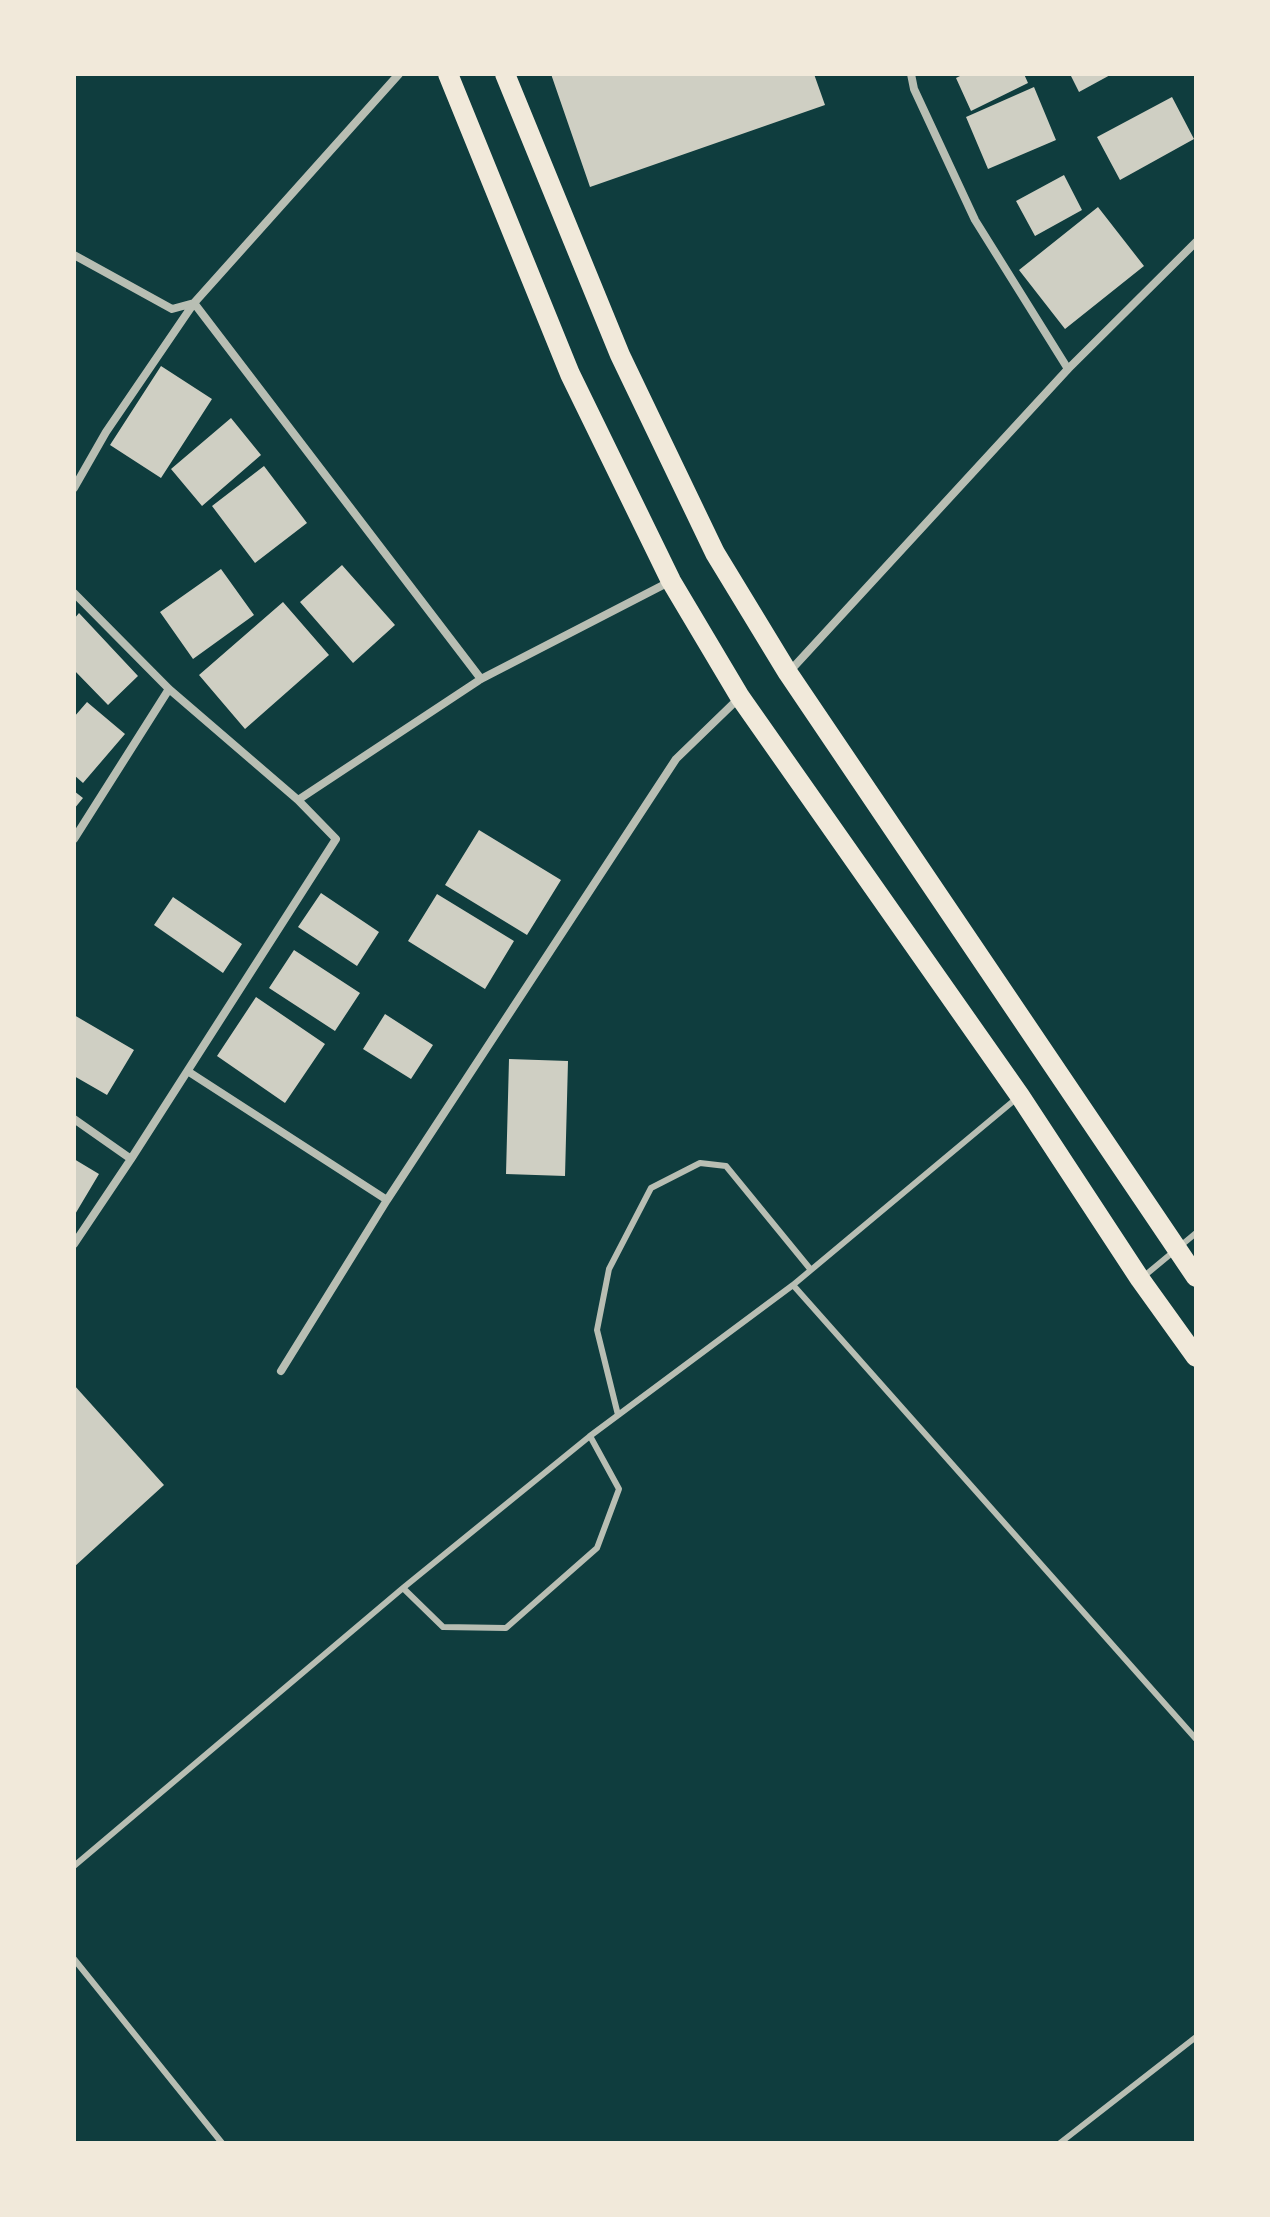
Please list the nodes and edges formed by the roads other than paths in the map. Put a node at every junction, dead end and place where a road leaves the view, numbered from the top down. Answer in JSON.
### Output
{"nodes":[{"id":1,"x":399,"y":74,"type":"edge"},
{"id":2,"x":448,"y":74,"type":"edge"},
{"id":3,"x":505,"y":74,"type":"edge"},
{"id":4,"x":911,"y":74,"type":"edge"},
{"id":5,"x":1196,"y":242,"type":"edge"},
{"id":6,"x":74,"y":255,"type":"edge"},
{"id":7,"x":194,"y":303,"type":"junction"},
{"id":8,"x":1068,"y":369,"type":"junction"},
{"id":9,"x":74,"y":488,"type":"edge"},
{"id":10,"x":671,"y":581,"type":"junction"},
{"id":11,"x":74,"y":593,"type":"edge"},
{"id":12,"x":788,"y":673,"type":"junction"},
{"id":13,"x":481,"y":679,"type":"junction"},
{"id":14,"x":169,"y":689,"type":"junction"},
{"id":15,"x":740,"y":697,"type":"junction"},
{"id":16,"x":298,"y":800,"type":"junction"},
{"id":17,"x":74,"y":839,"type":"edge"},
{"id":18,"x":189,"y":1072,"type":"junction"},
{"id":19,"x":1020,"y":1096,"type":"junction"},
{"id":20,"x":74,"y":1119,"type":"edge"},
{"id":21,"x":131,"y":1159,"type":"junction"},
{"id":22,"x":387,"y":1200,"type":"junction"},
{"id":23,"x":1196,"y":1233,"type":"edge"},
{"id":24,"x":74,"y":1244,"type":"edge"},
{"id":25,"x":1177,"y":1250,"type":"junction"},
{"id":26,"x":811,"y":1270,"type":"junction"},
{"id":27,"x":1196,"y":1277,"type":"edge"},
{"id":28,"x":1140,"y":1279,"type":"junction"},
{"id":29,"x":793,"y":1285,"type":"junction"},
{"id":30,"x":1196,"y":1357,"type":"edge"},
{"id":31,"x":281,"y":1371,"type":"dead end"},
{"id":32,"x":618,"y":1415,"type":"junction"},
{"id":33,"x":590,"y":1436,"type":"junction"},
{"id":34,"x":403,"y":1588,"type":"junction"},
{"id":35,"x":1196,"y":1739,"type":"edge"},
{"id":36,"x":74,"y":1866,"type":"edge"},
{"id":37,"x":74,"y":1959,"type":"edge"},
{"id":38,"x":1196,"y":2037,"type":"edge"},
{"id":39,"x":222,"y":2143,"type":"edge"},
{"id":40,"x":1060,"y":2143,"type":"edge"}],
"edges":[{"from":1,"to":7,"type":"street"},
{"from":2,"to":10,"type":"main road"},
{"from":3,"to":12,"type":"main road"},
{"from":4,"to":8,"type":"street"},
{"from":5,"to":8,"type":"street"},
{"from":6,"to":7,"type":"street"},
{"from":7,"to":9,"type":"street"},
{"from":7,"to":13,"type":"street"},
{"from":8,"to":12,"type":"street"},
{"from":10,"to":13,"type":"street"},
{"from":10,"to":15,"type":"main road"},
{"from":11,"to":14,"type":"street"},
{"from":12,"to":25,"type":"main road"},
{"from":13,"to":16,"type":"street"},
{"from":14,"to":16,"type":"street"},
{"from":14,"to":17,"type":"street"},
{"from":15,"to":19,"type":"main road"},
{"from":15,"to":22,"type":"street"},
{"from":16,"to":18,"type":"street"},
{"from":18,"to":21,"type":"street"},
{"from":18,"to":22,"type":"street"},
{"from":19,"to":26,"type":"lane"},
{"from":19,"to":28,"type":"main road"},
{"from":20,"to":21,"type":"street"},
{"from":21,"to":24,"type":"street"},
{"from":22,"to":31,"type":"street"},
{"from":23,"to":25,"type":"lane"},
{"from":25,"to":27,"type":"main road"},
{"from":25,"to":28,"type":"lane"},
{"from":26,"to":29,"type":"lane"},
{"from":26,"to":32,"type":"lane"},
{"from":28,"to":30,"type":"main road"},
{"from":29,"to":32,"type":"lane"},
{"from":29,"to":35,"type":"lane"},
{"from":32,"to":33,"type":"lane"},
{"from":33,"to":34,"type":"lane"},
{"from":33,"to":34,"type":"lane"},
{"from":34,"to":36,"type":"lane"},
{"from":37,"to":39,"type":"lane"},
{"from":38,"to":40,"type":"lane"}]}
